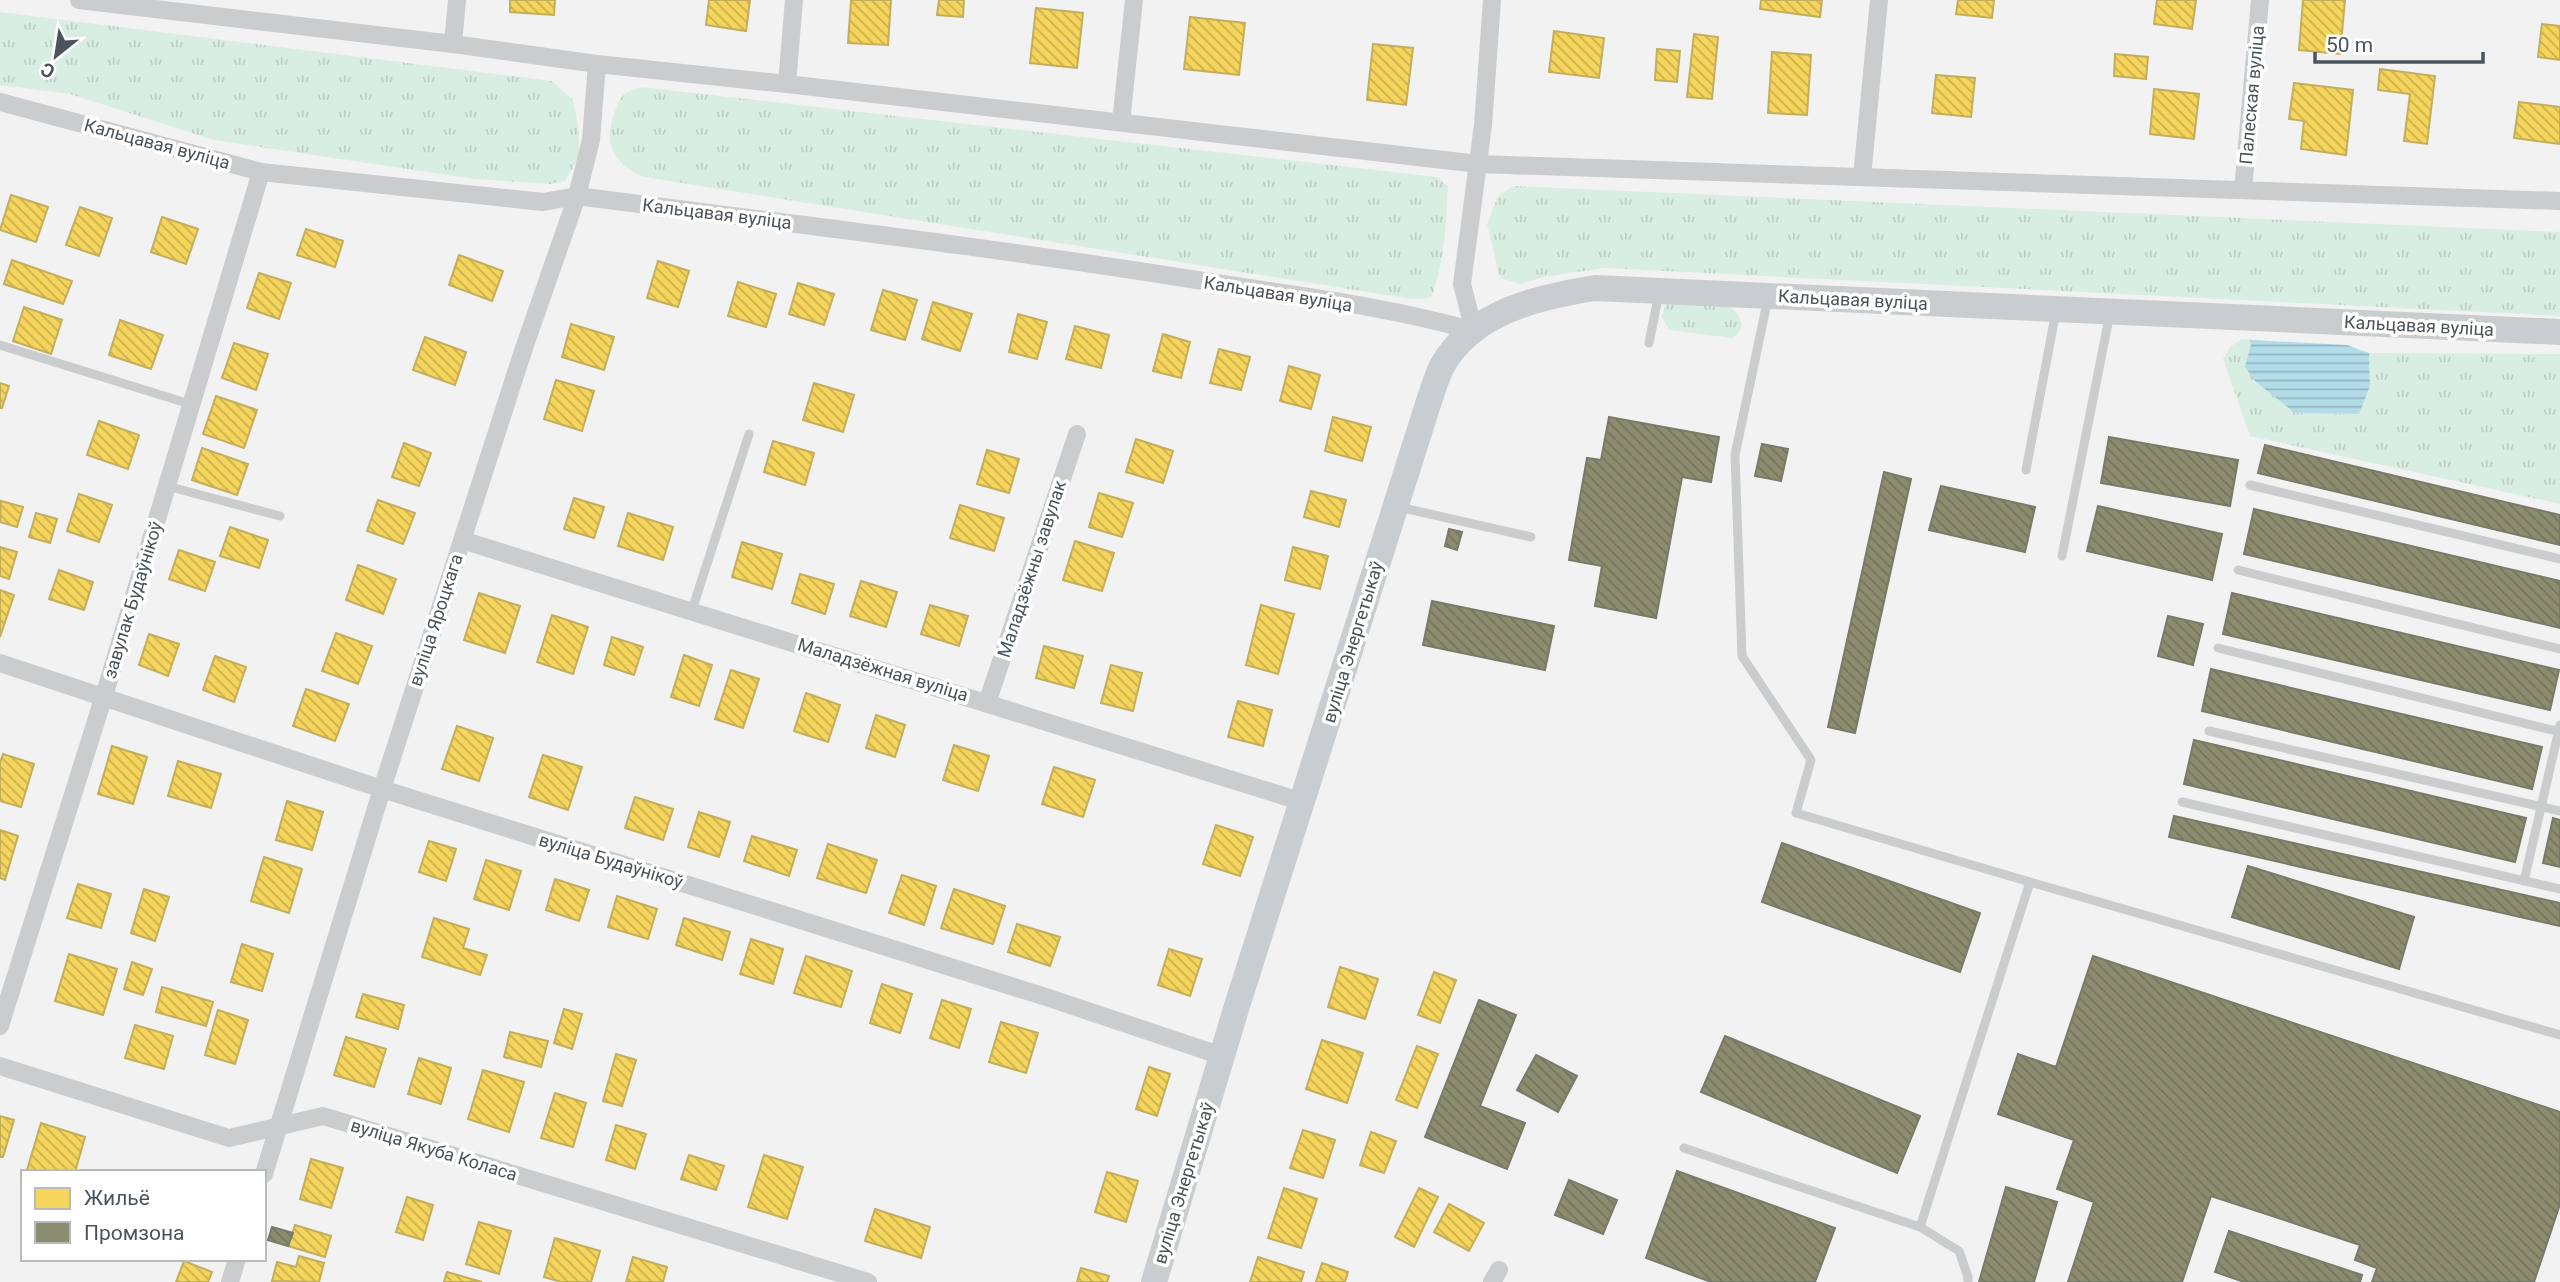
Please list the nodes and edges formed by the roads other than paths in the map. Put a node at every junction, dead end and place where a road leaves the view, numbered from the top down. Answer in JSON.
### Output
{"nodes":[{"id":1,"x":79,"y":0,"type":"edge"},
{"id":2,"x":457,"y":0,"type":"edge"},
{"id":3,"x":794,"y":0,"type":"edge"},
{"id":4,"x":1134,"y":0,"type":"edge"},
{"id":5,"x":1492,"y":0,"type":"edge"},
{"id":6,"x":1879,"y":0,"type":"edge"},
{"id":7,"x":2260,"y":0,"type":"edge"},
{"id":8,"x":121,"y":2,"type":"edge"},
{"id":9,"x":453,"y":44,"type":"junction"},
{"id":10,"x":597,"y":64,"type":"junction"},
{"id":11,"x":787,"y":83,"type":"junction"},
{"id":12,"x":0,"y":102,"type":"edge"},
{"id":13,"x":1121,"y":122,"type":"junction"},
{"id":14,"x":1478,"y":164,"type":"junction"},
{"id":15,"x":261,"y":172,"type":"junction"},
{"id":16,"x":1862,"y":177,"type":"junction"},
{"id":17,"x":2243,"y":190,"type":"junction"},
{"id":18,"x":577,"y":196,"type":"junction"},
{"id":19,"x":2560,"y":201,"type":"edge"},
{"id":20,"x":1659,"y":291,"type":"junction"},
{"id":21,"x":1768,"y":296,"type":"junction"},
{"id":22,"x":2057,"y":309,"type":"junction"},
{"id":23,"x":2110,"y":312,"type":"junction"},
{"id":24,"x":1474,"y":331,"type":"junction"},
{"id":25,"x":2560,"y":332,"type":"edge"},
{"id":26,"x":1649,"y":342,"type":"dead end"},
{"id":27,"x":0,"y":345,"type":"edge"},
{"id":28,"x":192,"y":405,"type":"junction"},
{"id":29,"x":749,"y":434,"type":"dead end"},
{"id":30,"x":1077,"y":434,"type":"dead end"},
{"id":31,"x":2026,"y":470,"type":"dead end"},
{"id":32,"x":2250,"y":485,"type":"dead end"},
{"id":33,"x":167,"y":486,"type":"junction"},
{"id":34,"x":1396,"y":506,"type":"junction"},
{"id":35,"x":280,"y":516,"type":"dead end"},
{"id":36,"x":1531,"y":537,"type":"dead end"},
{"id":37,"x":462,"y":540,"type":"junction"},
{"id":38,"x":2062,"y":556,"type":"dead end"},
{"id":39,"x":2560,"y":559,"type":"edge"},
{"id":40,"x":2238,"y":570,"type":"dead end"},
{"id":41,"x":692,"y":610,"type":"junction"},
{"id":42,"x":2218,"y":648,"type":"dead end"},
{"id":43,"x":2560,"y":649,"type":"edge"},
{"id":44,"x":0,"y":663,"type":"edge"},
{"id":45,"x":104,"y":696,"type":"junction"},
{"id":46,"x":988,"y":703,"type":"junction"},
{"id":47,"x":2559,"y":730,"type":"edge"},
{"id":48,"x":2208,"y":731,"type":"dead end"},
{"id":49,"x":382,"y":789,"type":"junction"},
{"id":50,"x":1303,"y":802,"type":"junction"},
{"id":51,"x":2182,"y":802,"type":"dead end"},
{"id":52,"x":2541,"y":807,"type":"junction"},
{"id":53,"x":2560,"y":811,"type":"edge"},
{"id":54,"x":2524,"y":881,"type":"junction"},
{"id":55,"x":2030,"y":882,"type":"junction"},
{"id":56,"x":2560,"y":889,"type":"edge"},
{"id":57,"x":0,"y":1026,"type":"edge"},
{"id":58,"x":2560,"y":1035,"type":"edge"},
{"id":59,"x":1222,"y":1056,"type":"junction"},
{"id":60,"x":0,"y":1066,"type":"edge"},
{"id":61,"x":279,"y":1128,"type":"junction"},
{"id":62,"x":1684,"y":1148,"type":"dead end"},
{"id":63,"x":265,"y":1170,"type":"edge"},
{"id":64,"x":1920,"y":1227,"type":"junction"},
{"id":65,"x":236,"y":1261,"type":"edge"},
{"id":66,"x":230,"y":1282,"type":"edge"},
{"id":67,"x":868,"y":1282,"type":"edge"},
{"id":68,"x":1154,"y":1282,"type":"edge"},
{"id":69,"x":1968,"y":1282,"type":"edge"}],
"edges":[{"from":1,"to":8,"type":"street"},
{"from":2,"to":9,"type":"street"},
{"from":3,"to":11,"type":"street"},
{"from":4,"to":13,"type":"street"},
{"from":5,"to":14,"type":"street"},
{"from":6,"to":16,"type":"street"},
{"from":7,"to":17,"type":"street","name":"Палеская вуліца"},
{"from":8,"to":9,"type":"street"},
{"from":9,"to":10,"type":"street"},
{"from":10,"to":11,"type":"street"},
{"from":10,"to":18,"type":"street","name":"вуліца Яроцкага"},
{"from":11,"to":13,"type":"street"},
{"from":12,"to":15,"type":"street","name":"Кальцавая вуліца"},
{"from":13,"to":14,"type":"street"},
{"from":14,"to":16,"type":"street"},
{"from":14,"to":24,"type":"street"},
{"from":15,"to":18,"type":"street","name":"Кальцавая вуліца"},
{"from":15,"to":28,"type":"street","name":"завулак Будаўнікоў"},
{"from":16,"to":17,"type":"street"},
{"from":17,"to":19,"type":"street"},
{"from":18,"to":24,"type":"street","name":"Кальцавая вуліца"},
{"from":18,"to":37,"type":"street","name":"вуліца Яроцкага"},
{"from":20,"to":21,"type":"street","name":"Кальцавая вуліца"},
{"from":20,"to":24,"type":"street","name":"Кальцавая вуліца"},
{"from":20,"to":26,"type":"lane"},
{"from":21,"to":22,"type":"street","name":"Кальцавая вуліца"},
{"from":21,"to":55,"type":"lane"},
{"from":22,"to":23,"type":"street","name":"Кальцавая вуліца"},
{"from":22,"to":31,"type":"lane"},
{"from":23,"to":25,"type":"street","name":"Кальцавая вуліца"},
{"from":23,"to":38,"type":"lane"},
{"from":24,"to":34,"type":"street","name":"вуліца Энергетыкаў"},
{"from":27,"to":28,"type":"lane"},
{"from":28,"to":33,"type":"street","name":"завулак Будаўнікоў"},
{"from":29,"to":41,"type":"lane"},
{"from":30,"to":46,"type":"street","name":"Маладзёжны завулак"},
{"from":32,"to":39,"type":"lane"},
{"from":33,"to":35,"type":"lane"},
{"from":33,"to":45,"type":"street","name":"завулак Будаўнікоў"},
{"from":34,"to":36,"type":"lane"},
{"from":34,"to":50,"type":"street","name":"вуліца Энергетыкаў"},
{"from":37,"to":41,"type":"street","name":"Маладзёжная вуліца"},
{"from":37,"to":49,"type":"street","name":"вуліца Яроцкага"},
{"from":40,"to":43,"type":"lane"},
{"from":41,"to":46,"type":"street","name":"Маладзёжная вуліца"},
{"from":42,"to":47,"type":"lane"},
{"from":44,"to":45,"type":"street","name":"вуліца Будаўнікоў"},
{"from":45,"to":49,"type":"street","name":"вуліца Будаўнікоў"},
{"from":45,"to":57,"type":"street","name":"завулак Будаўнікоў"},
{"from":46,"to":50,"type":"street","name":"Маладзёжная вуліца"},
{"from":47,"to":52,"type":"lane"},
{"from":48,"to":52,"type":"lane"},
{"from":49,"to":59,"type":"street","name":"вуліца Будаўнікоў"},
{"from":49,"to":61,"type":"street","name":"вуліца Яроцкага"},
{"from":50,"to":59,"type":"street","name":"вуліца Энергетыкаў"},
{"from":51,"to":54,"type":"lane"},
{"from":52,"to":53,"type":"lane"},
{"from":52,"to":54,"type":"lane"},
{"from":54,"to":56,"type":"lane"},
{"from":55,"to":58,"type":"lane"},
{"from":55,"to":64,"type":"lane"},
{"from":59,"to":68,"type":"street","name":"вуліца Энергетыкаў"},
{"from":60,"to":61,"type":"street","name":"вуліца Якуба Коласа"},
{"from":61,"to":63,"type":"street","name":"вуліца Яроцкага"},
{"from":61,"to":67,"type":"street","name":"вуліца Якуба Коласа"},
{"from":62,"to":64,"type":"lane"},
{"from":64,"to":69,"type":"lane"},
{"from":65,"to":66,"type":"street"}]}
